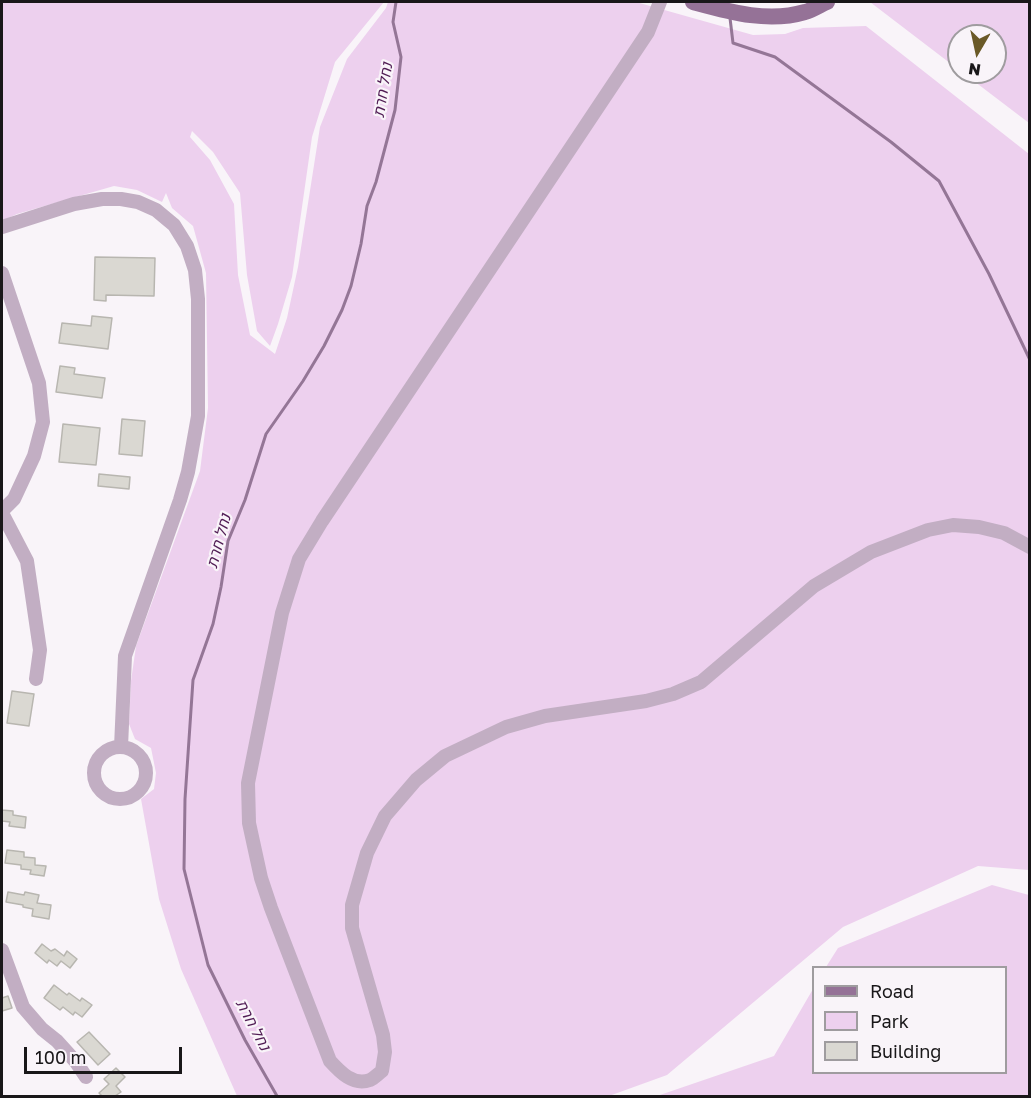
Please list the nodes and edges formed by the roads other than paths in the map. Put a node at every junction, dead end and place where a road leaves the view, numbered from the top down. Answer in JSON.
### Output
{"nodes":[{"id":1,"x":660,"y":2,"type":"edge"},
{"id":2,"x":693,"y":2,"type":"edge"},
{"id":3,"x":827,"y":2,"type":"edge"},
{"id":4,"x":2,"y":227,"type":"edge"},
{"id":5,"x":2,"y":273,"type":"edge"},
{"id":6,"x":2,"y":512,"type":"edge"},
{"id":7,"x":1029,"y":547,"type":"edge"},
{"id":8,"x":36,"y":679,"type":"dead end"},
{"id":9,"x":121,"y":747,"type":"dead end"},
{"id":10,"x":2,"y":950,"type":"edge"},
{"id":11,"x":86,"y":1077,"type":"dead end"}],
"edges":[{"from":1,"to":7,"type":"street"},
{"from":2,"to":3,"type":"main road"},
{"from":4,"to":9,"type":"street"},
{"from":5,"to":6,"type":"street"},
{"from":6,"to":8,"type":"street"},
{"from":10,"to":11,"type":"street"}]}
